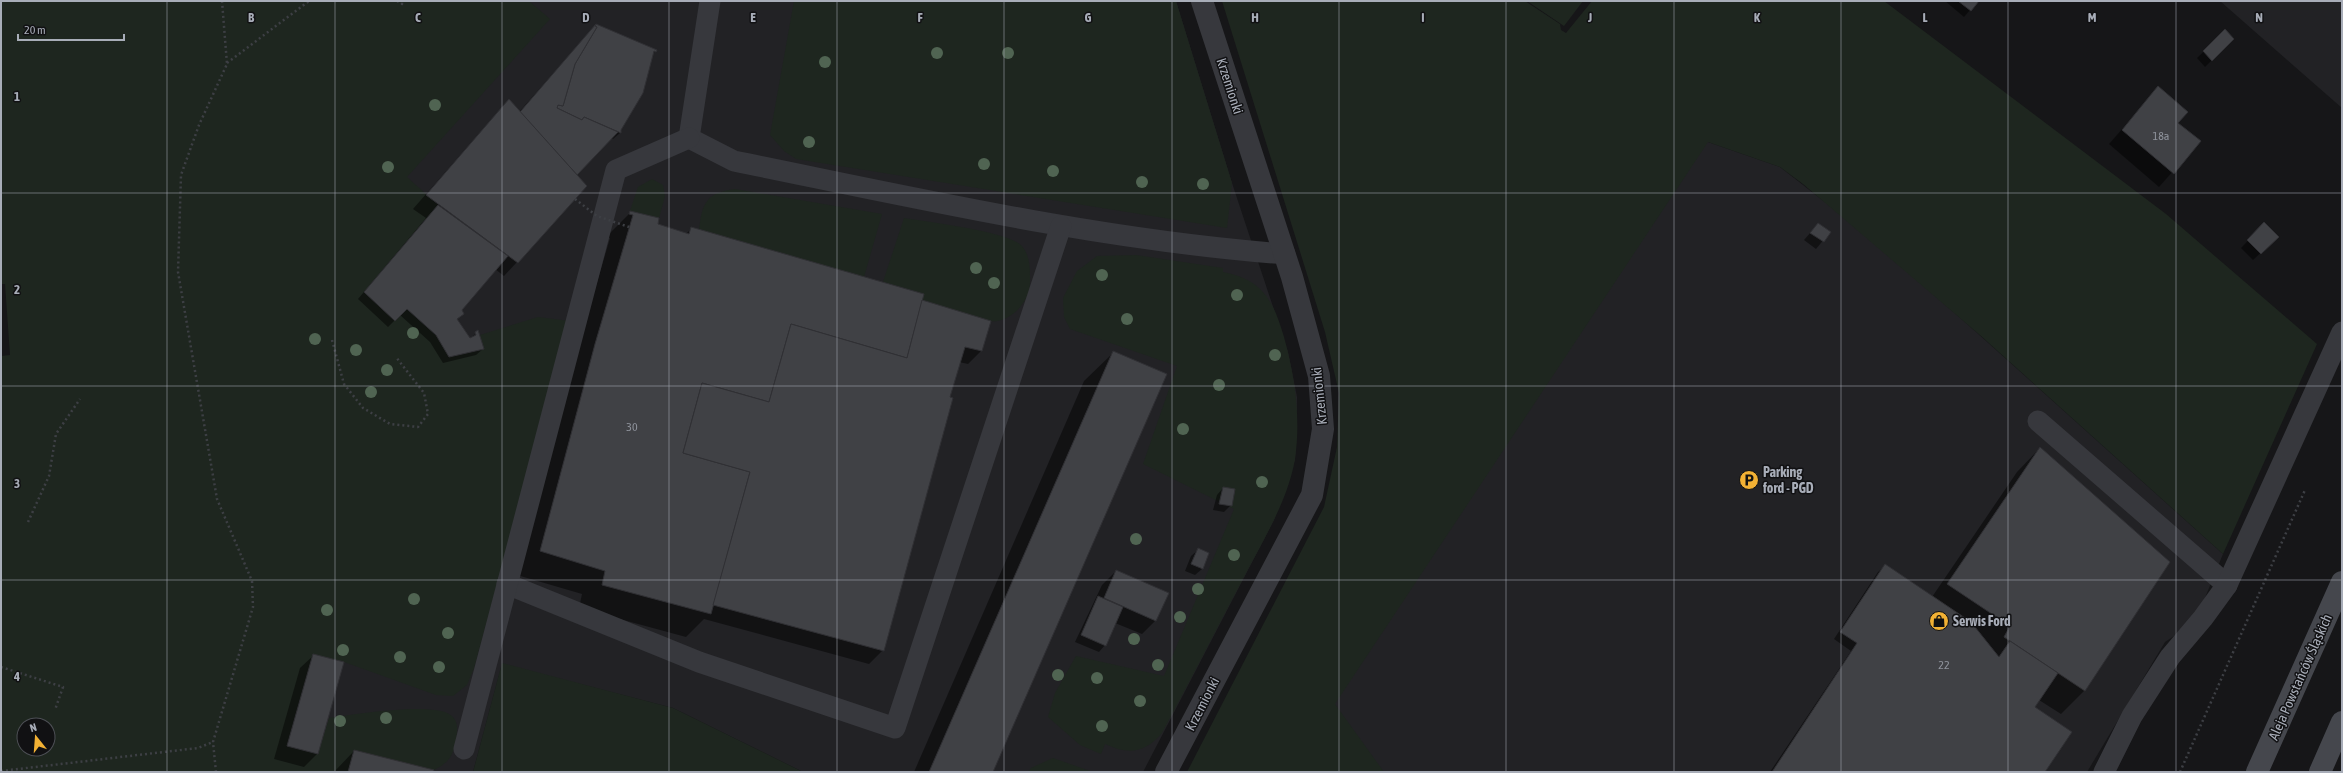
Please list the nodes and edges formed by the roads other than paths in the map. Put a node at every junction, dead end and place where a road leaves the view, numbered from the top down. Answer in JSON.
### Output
{"nodes":[{"id":1,"x":710,"y":1,"type":"edge"},
{"id":2,"x":1202,"y":1,"type":"edge"},
{"id":3,"x":689,"y":138,"type":"junction"},
{"id":4,"x":1061,"y":226,"type":"junction"},
{"id":5,"x":1285,"y":254,"type":"junction"},
{"id":6,"x":2342,"y":332,"type":"edge"},
{"id":7,"x":2038,"y":421,"type":"dead end"},
{"id":8,"x":2342,"y":582,"type":"edge"},
{"id":9,"x":507,"y":584,"type":"junction"},
{"id":10,"x":2227,"y":585,"type":"junction"},
{"id":11,"x":2342,"y":722,"type":"edge"},
{"id":12,"x":464,"y":749,"type":"dead end"},
{"id":13,"x":1166,"y":772,"type":"edge"},
{"id":14,"x":2104,"y":772,"type":"edge"},
{"id":15,"x":2257,"y":772,"type":"edge"},
{"id":16,"x":2320,"y":772,"type":"edge"}],
"edges":[{"from":1,"to":3,"type":"lane"},
{"from":2,"to":5,"type":"street","name":"Krzemionki"},
{"from":3,"to":4,"type":"lane"},
{"from":3,"to":9,"type":"lane"},
{"from":4,"to":5,"type":"lane"},
{"from":4,"to":9,"type":"lane"},
{"from":5,"to":13,"type":"street","name":"Krzemionki"},
{"from":6,"to":10,"type":"lane"},
{"from":7,"to":10,"type":"lane"},
{"from":8,"to":15,"type":"main road","name":"Aleja Powstańców Śląskich"},
{"from":9,"to":12,"type":"lane"},
{"from":10,"to":14,"type":"lane"},
{"from":11,"to":16,"type":"main road"}]}
